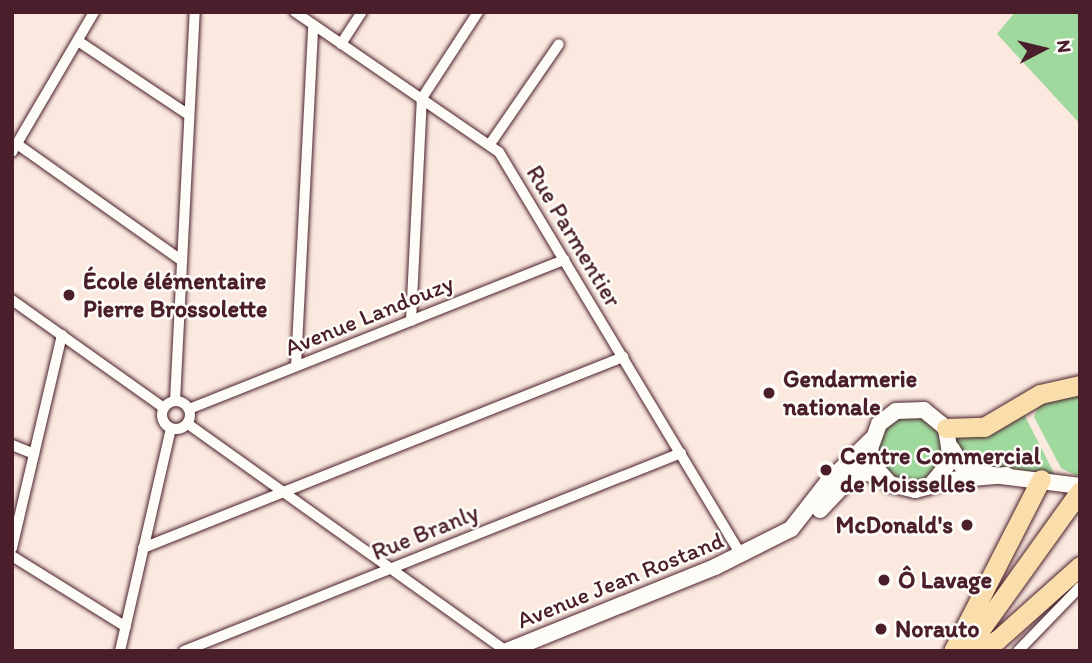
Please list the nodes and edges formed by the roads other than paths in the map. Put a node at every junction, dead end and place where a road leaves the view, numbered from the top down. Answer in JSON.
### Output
{"nodes":[{"id":1,"x":94,"y":12,"type":"edge"},
{"id":2,"x":195,"y":12,"type":"edge"},
{"id":3,"x":295,"y":12,"type":"edge"},
{"id":4,"x":362,"y":12,"type":"edge"},
{"id":5,"x":478,"y":12,"type":"edge"},
{"id":6,"x":313,"y":25,"type":"junction"},
{"id":7,"x":78,"y":41,"type":"junction"},
{"id":8,"x":341,"y":44,"type":"junction"},
{"id":9,"x":559,"y":44,"type":"dead end"},
{"id":10,"x":422,"y":98,"type":"junction"},
{"id":11,"x":189,"y":115,"type":"junction"},
{"id":12,"x":490,"y":144,"type":"junction"},
{"id":13,"x":14,"y":148,"type":"edge"},
{"id":14,"x":181,"y":260,"type":"junction"},
{"id":15,"x":564,"y":260,"type":"junction"},
{"id":16,"x":12,"y":300,"type":"edge"},
{"id":17,"x":411,"y":321,"type":"junction"},
{"id":18,"x":62,"y":335,"type":"junction"},
{"id":19,"x":623,"y":357,"type":"junction"},
{"id":20,"x":296,"y":366,"type":"junction"},
{"id":21,"x":1080,"y":385,"type":"edge"},
{"id":22,"x":175,"y":401,"type":"junction"},
{"id":23,"x":164,"y":408,"type":"junction"},
{"id":24,"x":189,"y":409,"type":"junction"},
{"id":25,"x":188,"y":424,"type":"junction"},
{"id":26,"x":946,"y":428,"type":"junction"},
{"id":27,"x":171,"y":429,"type":"junction"},
{"id":28,"x":872,"y":439,"type":"junction"},
{"id":29,"x":12,"y":445,"type":"edge"},
{"id":30,"x":952,"y":449,"type":"junction"},
{"id":31,"x":681,"y":453,"type":"junction"},
{"id":32,"x":34,"y":454,"type":"junction"},
{"id":33,"x":1007,"y":475,"type":"junction"},
{"id":34,"x":881,"y":477,"type":"junction"},
{"id":35,"x":1041,"y":479,"type":"junction"},
{"id":36,"x":931,"y":485,"type":"junction"},
{"id":37,"x":1074,"y":486,"type":"edge"},
{"id":38,"x":284,"y":492,"type":"junction"},
{"id":39,"x":1080,"y":509,"type":"edge"},
{"id":40,"x":12,"y":548,"type":"edge"},
{"id":41,"x":143,"y":548,"type":"junction"},
{"id":42,"x":746,"y":553,"type":"junction"},
{"id":43,"x":12,"y":556,"type":"edge"},
{"id":44,"x":394,"y":567,"type":"junction"},
{"id":45,"x":1076,"y":580,"type":"edge"},
{"id":46,"x":126,"y":627,"type":"junction"},
{"id":47,"x":976,"y":649,"type":"edge"},
{"id":48,"x":120,"y":651,"type":"edge"},
{"id":49,"x":184,"y":651,"type":"edge"},
{"id":50,"x":506,"y":651,"type":"edge"},
{"id":51,"x":953,"y":651,"type":"edge"},
{"id":52,"x":1018,"y":651,"type":"edge"}],
"edges":[{"from":1,"to":7,"type":"street"},
{"from":2,"to":11,"type":"street"},
{"from":3,"to":6,"type":"street","name":"Rue Parmentier"},
{"from":4,"to":8,"type":"street"},
{"from":5,"to":10,"type":"street"},
{"from":6,"to":8,"type":"street","name":"Rue Parmentier"},
{"from":6,"to":20,"type":"street"},
{"from":7,"to":11,"type":"street"},
{"from":7,"to":13,"type":"street"},
{"from":8,"to":10,"type":"street","name":"Rue Parmentier"},
{"from":9,"to":12,"type":"street"},
{"from":10,"to":12,"type":"street","name":"Rue Parmentier"},
{"from":10,"to":17,"type":"street"},
{"from":11,"to":14,"type":"street"},
{"from":12,"to":15,"type":"street","name":"Rue Parmentier"},
{"from":13,"to":14,"type":"street"},
{"from":14,"to":22,"type":"street"},
{"from":15,"to":17,"type":"street","name":"Avenue Landouzy"},
{"from":15,"to":19,"type":"street","name":"Rue Parmentier"},
{"from":16,"to":18,"type":"street"},
{"from":17,"to":20,"type":"street","name":"Avenue Landouzy"},
{"from":18,"to":23,"type":"street"},
{"from":18,"to":32,"type":"street"},
{"from":19,"to":31,"type":"street","name":"Rue Parmentier"},
{"from":19,"to":38,"type":"street"},
{"from":20,"to":24,"type":"street","name":"Avenue Landouzy"},
{"from":21,"to":26,"type":"highway"},
{"from":22,"to":23,"type":"street"},
{"from":22,"to":24,"type":"street"},
{"from":23,"to":27,"type":"street"},
{"from":24,"to":25,"type":"street"},
{"from":25,"to":27,"type":"street"},
{"from":25,"to":38,"type":"street"},
{"from":26,"to":28,"type":"street"},
{"from":26,"to":30,"type":"street"},
{"from":27,"to":41,"type":"street"},
{"from":28,"to":34,"type":"street"},
{"from":28,"to":42,"type":"street","name":"Avenue Jean Rostand"},
{"from":29,"to":32,"type":"street"},
{"from":30,"to":33,"type":"street"},
{"from":30,"to":36,"type":"street"},
{"from":31,"to":42,"type":"street","name":"Rue Parmentier"},
{"from":31,"to":44,"type":"street","name":"Rue Branly"},
{"from":32,"to":40,"type":"street"},
{"from":33,"to":35,"type":"street"},
{"from":33,"to":36,"type":"street"},
{"from":34,"to":36,"type":"street"},
{"from":34,"to":42,"type":"street","name":"Avenue Jean Rostand"},
{"from":35,"to":37,"type":"street"},
{"from":35,"to":51,"type":"highway"},
{"from":37,"to":47,"type":"highway"},
{"from":38,"to":41,"type":"street"},
{"from":38,"to":44,"type":"street"},
{"from":39,"to":47,"type":"highway"},
{"from":41,"to":46,"type":"street"},
{"from":42,"to":50,"type":"street","name":"Avenue Jean Rostand"},
{"from":43,"to":46,"type":"street"},
{"from":44,"to":49,"type":"street","name":"Rue Branly"},
{"from":44,"to":50,"type":"street"},
{"from":45,"to":47,"type":"highway"},
{"from":45,"to":52,"type":"street"},
{"from":46,"to":48,"type":"street"}]}
